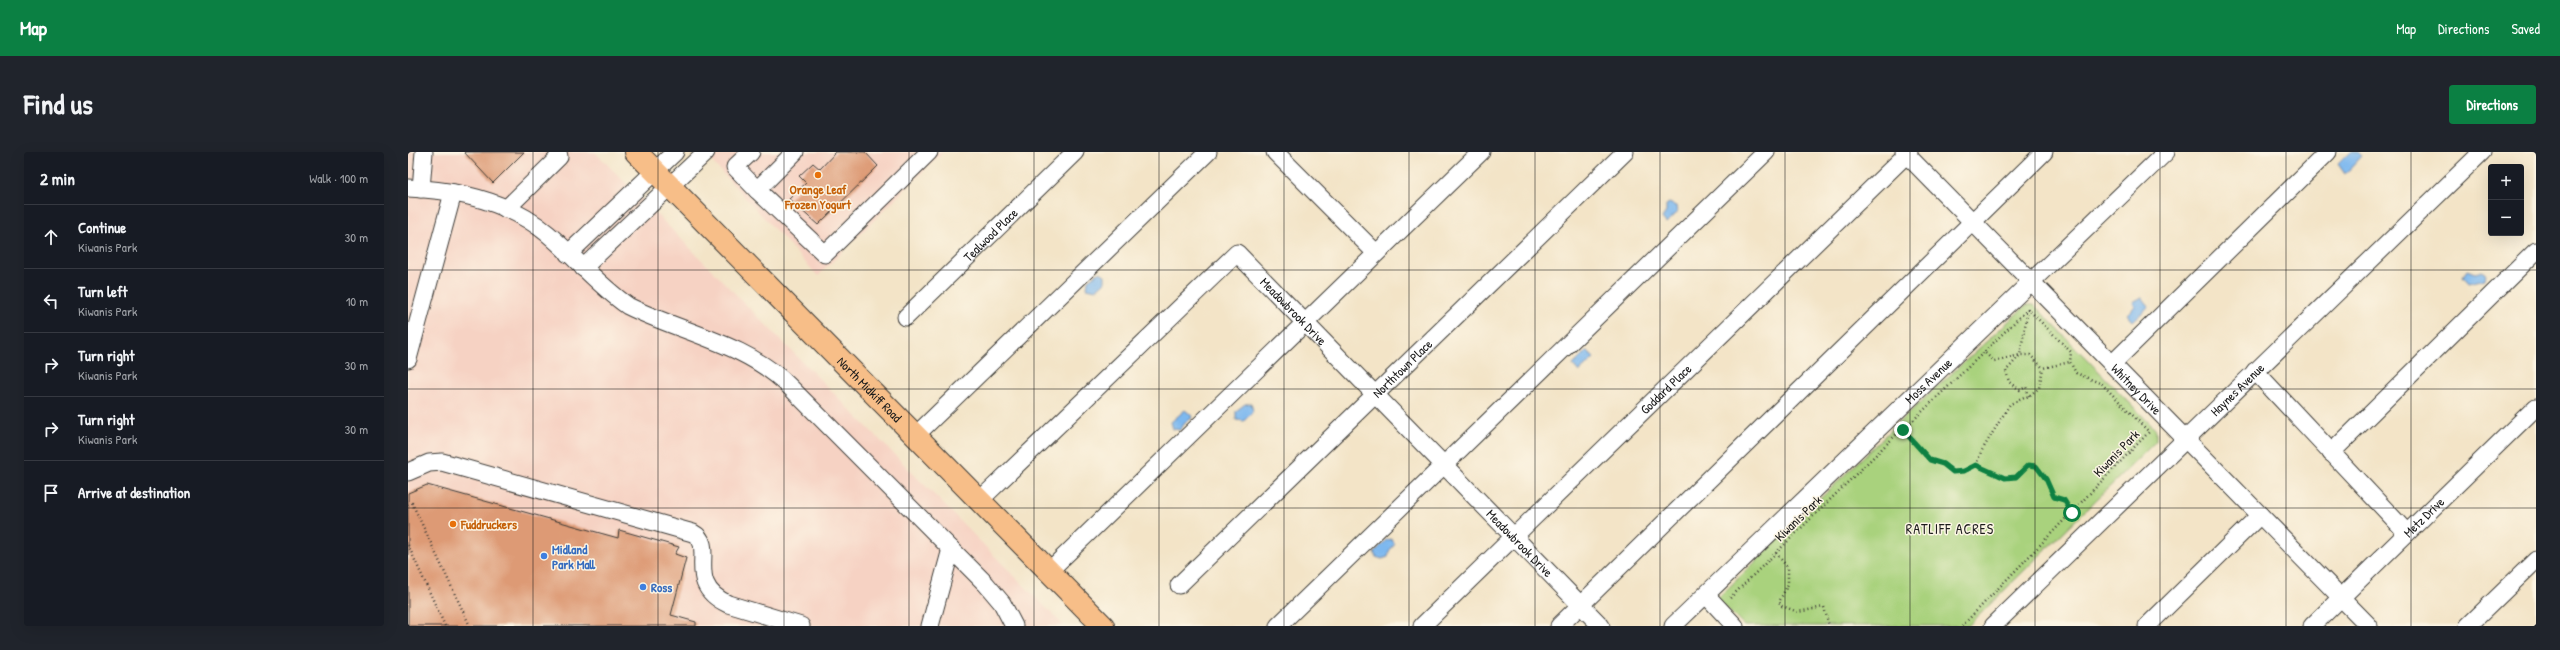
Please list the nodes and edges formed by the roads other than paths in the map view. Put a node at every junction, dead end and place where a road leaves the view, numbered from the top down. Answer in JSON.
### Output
{"nodes":[{"id":1,"x":424,"y":152,"type":"edge"},
{"id":2,"x":558,"y":152,"type":"edge"},
{"id":3,"x":636,"y":152,"type":"edge"},
{"id":4,"x":676,"y":152,"type":"edge"},
{"id":5,"x":706,"y":152,"type":"edge"},
{"id":6,"x":751,"y":152,"type":"edge"},
{"id":7,"x":795,"y":152,"type":"edge"},
{"id":8,"x":1075,"y":152,"type":"edge"},
{"id":9,"x":1208,"y":152,"type":"edge"},
{"id":10,"x":1275,"y":152,"type":"edge"},
{"id":11,"x":1481,"y":152,"type":"edge"},
{"id":12,"x":1625,"y":152,"type":"edge"},
{"id":13,"x":1766,"y":152,"type":"edge"},
{"id":14,"x":2044,"y":152,"type":"edge"},
{"id":15,"x":2166,"y":152,"type":"edge"},
{"id":16,"x":2328,"y":152,"type":"edge"},
{"id":17,"x":2482,"y":152,"type":"edge"},
{"id":18,"x":1907,"y":153,"type":"edge"},
{"id":19,"x":920,"y":154,"type":"edge"},
{"id":20,"x":662,"y":179,"type":"junction"},
{"id":21,"x":415,"y":189,"type":"edge"},
{"id":22,"x":757,"y":190,"type":"junction"},
{"id":23,"x":453,"y":193,"type":"junction"},
{"id":24,"x":506,"y":208,"type":"junction"},
{"id":25,"x":1972,"y":221,"type":"junction"},
{"id":26,"x":2536,"y":251,"type":"edge"},
{"id":27,"x":1376,"y":253,"type":"junction"},
{"id":28,"x":568,"y":254,"type":"junction"},
{"id":29,"x":583,"y":268,"type":"junction"},
{"id":30,"x":2032,"y":281,"type":"junction"},
{"id":31,"x":906,"y":317,"type":"dead end"},
{"id":32,"x":1304,"y":323,"type":"junction"},
{"id":33,"x":408,"y":359,"type":"edge"},
{"id":34,"x":2112,"y":364,"type":"junction"},
{"id":35,"x":2255,"y":371,"type":"junction"},
{"id":36,"x":1375,"y":396,"type":"junction"},
{"id":37,"x":2536,"y":407,"type":"edge"},
{"id":38,"x":916,"y":435,"type":"junction"},
{"id":39,"x":2185,"y":438,"type":"junction"},
{"id":40,"x":2331,"y":453,"type":"junction"},
{"id":41,"x":1443,"y":465,"type":"junction"},
{"id":42,"x":408,"y":472,"type":"edge"},
{"id":43,"x":978,"y":502,"type":"junction"},
{"id":44,"x":2260,"y":515,"type":"junction"},
{"id":45,"x":2407,"y":533,"type":"junction"},
{"id":46,"x":1514,"y":537,"type":"junction"},
{"id":47,"x":951,"y":549,"type":"junction"},
{"id":48,"x":2536,"y":560,"type":"edge"},
{"id":49,"x":1048,"y":572,"type":"junction"},
{"id":50,"x":1180,"y":585,"type":"dead end"},
{"id":51,"x":1706,"y":595,"type":"junction"},
{"id":52,"x":2341,"y":597,"type":"junction"},
{"id":53,"x":1580,"y":605,"type":"junction"},
{"id":54,"x":801,"y":626,"type":"edge"},
{"id":55,"x":930,"y":626,"type":"edge"},
{"id":56,"x":1014,"y":626,"type":"edge"},
{"id":57,"x":1103,"y":626,"type":"edge"},
{"id":58,"x":1278,"y":626,"type":"edge"},
{"id":59,"x":1422,"y":626,"type":"edge"},
{"id":60,"x":1559,"y":626,"type":"edge"},
{"id":61,"x":1601,"y":626,"type":"edge"},
{"id":62,"x":1673,"y":626,"type":"edge"},
{"id":63,"x":1735,"y":626,"type":"edge"},
{"id":64,"x":1993,"y":626,"type":"edge"},
{"id":65,"x":2147,"y":626,"type":"edge"},
{"id":66,"x":2312,"y":626,"type":"edge"},
{"id":67,"x":2370,"y":626,"type":"edge"},
{"id":68,"x":2468,"y":626,"type":"edge"}],
"edges":[{"from":1,"to":21,"type":"street"},
{"from":2,"to":24,"type":"street"},
{"from":3,"to":20,"type":"main road","name":"North Midkiff Road"},
{"from":4,"to":20,"type":"street"},
{"from":5,"to":20,"type":"street"},
{"from":6,"to":22,"type":"street"},
{"from":7,"to":22,"type":"street"},
{"from":8,"to":31,"type":"street","name":"Tealwood Place"},
{"from":9,"to":38,"type":"street"},
{"from":10,"to":27,"type":"street"},
{"from":11,"to":27,"type":"street"},
{"from":12,"to":36,"type":"street","name":"Northtown Place"},
{"from":13,"to":41,"type":"street"},
{"from":14,"to":25,"type":"street"},
{"from":15,"to":30,"type":"street","name":"Moss Avenue"},
{"from":16,"to":34,"type":"street"},
{"from":17,"to":35,"type":"street","name":"Haynes Avenue"},
{"from":18,"to":25,"type":"street","name":"Whitney Drive"},
{"from":18,"to":46,"type":"street","name":"Goddard Place"},
{"from":19,"to":22,"type":"street"},
{"from":20,"to":28,"type":"street"},
{"from":20,"to":29,"type":"street"},
{"from":20,"to":38,"type":"main road","name":"North Midkiff Road"},
{"from":21,"to":23,"type":"street"},
{"from":23,"to":24,"type":"street"},
{"from":23,"to":33,"type":"street"},
{"from":24,"to":28,"type":"street"},
{"from":25,"to":30,"type":"street","name":"Whitney Drive"},
{"from":25,"to":53,"type":"street"},
{"from":26,"to":40,"type":"street"},
{"from":27,"to":32,"type":"street"},
{"from":28,"to":29,"type":"street"},
{"from":29,"to":47,"type":"street"},
{"from":30,"to":34,"type":"street","name":"Whitney Drive"},
{"from":30,"to":51,"type":"street","name":"Moss Avenue"},
{"from":32,"to":36,"type":"street","name":"Meadowbrook Drive"},
{"from":32,"to":43,"type":"street","name":"Meadowbrook Drive"},
{"from":32,"to":49,"type":"street"},
{"from":34,"to":39,"type":"street","name":"Whitney Drive"},
{"from":35,"to":39,"type":"street","name":"Haynes Avenue"},
{"from":35,"to":40,"type":"street"},
{"from":36,"to":41,"type":"street","name":"Meadowbrook Drive"},
{"from":36,"to":50,"type":"street","name":"Northtown Place"},
{"from":37,"to":45,"type":"street","name":"Metz Drive"},
{"from":38,"to":43,"type":"main road","name":"North Midkiff Road"},
{"from":39,"to":44,"type":"street","name":"Whitney Drive"},
{"from":39,"to":64,"type":"street","name":"Haynes Avenue"},
{"from":40,"to":45,"type":"street"},
{"from":41,"to":46,"type":"street","name":"Meadowbrook Drive"},
{"from":41,"to":58,"type":"street"},
{"from":42,"to":54,"type":"street"},
{"from":43,"to":49,"type":"main road","name":"North Midkiff Road"},
{"from":44,"to":52,"type":"street","name":"Whitney Drive"},
{"from":44,"to":65,"type":"street"},
{"from":45,"to":52,"type":"street","name":"Metz Drive"},
{"from":46,"to":53,"type":"street","name":"Meadowbrook Drive"},
{"from":46,"to":59,"type":"street","name":"Goddard Place"},
{"from":47,"to":55,"type":"street"},
{"from":47,"to":56,"type":"street"},
{"from":48,"to":68,"type":"street"},
{"from":49,"to":57,"type":"main road","name":"North Midkiff Road"},
{"from":51,"to":62,"type":"street","name":"Moss Avenue"},
{"from":51,"to":63,"type":"street"},
{"from":52,"to":66,"type":"street","name":"Metz Drive"},
{"from":52,"to":67,"type":"street","name":"Whitney Drive"},
{"from":53,"to":60,"type":"street"},
{"from":53,"to":61,"type":"street","name":"Meadowbrook Drive"}]}
